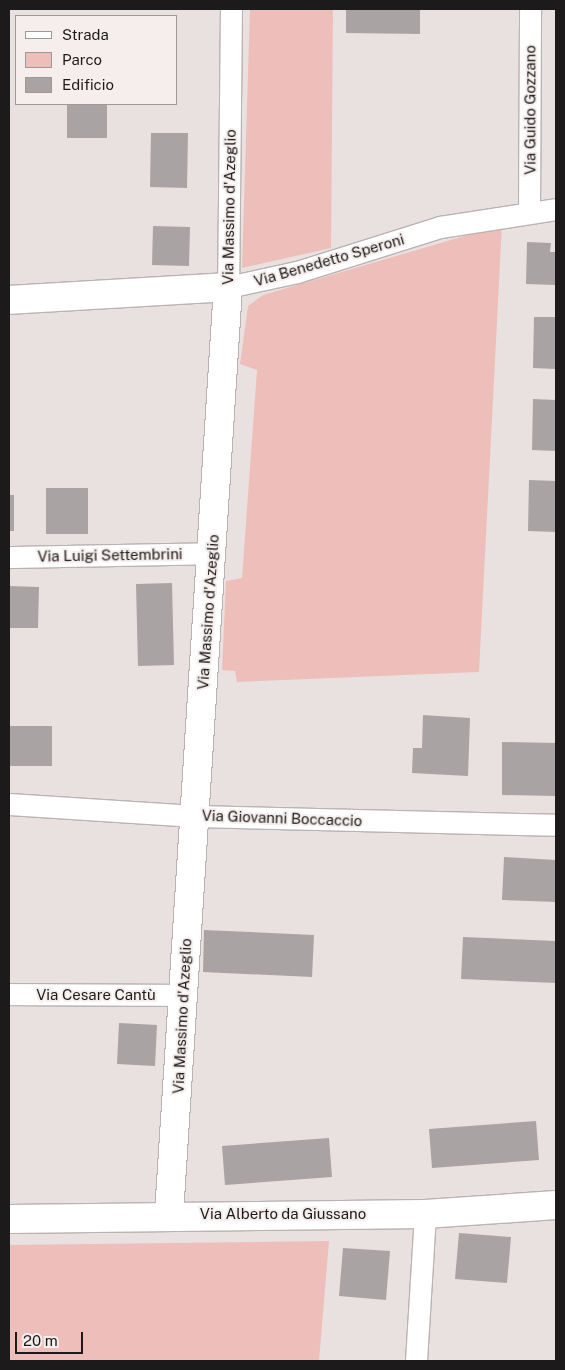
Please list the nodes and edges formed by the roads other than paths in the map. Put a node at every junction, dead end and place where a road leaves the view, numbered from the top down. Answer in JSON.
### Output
{"nodes":[{"id":1,"x":231,"y":9,"type":"edge"},
{"id":2,"x":530,"y":9,"type":"edge"},
{"id":3,"x":556,"y":210,"type":"edge"},
{"id":4,"x":529,"y":212,"type":"junction"},
{"id":5,"x":228,"y":287,"type":"junction"},
{"id":6,"x":9,"y":300,"type":"edge"},
{"id":7,"x":212,"y":553,"type":"junction"},
{"id":8,"x":9,"y":556,"type":"edge"},
{"id":9,"x":9,"y":804,"type":"edge"},
{"id":10,"x":195,"y":816,"type":"junction"},
{"id":11,"x":556,"y":825,"type":"edge"},
{"id":12,"x":9,"y":994,"type":"edge"},
{"id":13,"x":182,"y":996,"type":"junction"},
{"id":14,"x":556,"y":1205,"type":"edge"},
{"id":15,"x":169,"y":1214,"type":"junction"},
{"id":16,"x":426,"y":1214,"type":"junction"},
{"id":17,"x":9,"y":1219,"type":"edge"},
{"id":18,"x":416,"y":1361,"type":"edge"}],
"edges":[{"from":1,"to":5,"type":"street","name":"Via Massimo d'Azeglio"},
{"from":2,"to":4,"type":"street","name":"Via Guido Gozzano"},
{"from":3,"to":4,"type":"street","name":"Via Benedetto Speroni"},
{"from":4,"to":5,"type":"street","name":"Via Benedetto Speroni"},
{"from":5,"to":6,"type":"street","name":"Via Benedetto Speroni"},
{"from":5,"to":7,"type":"street","name":"Via Massimo d'Azeglio"},
{"from":7,"to":8,"type":"street","name":"Via Luigi Settembrini"},
{"from":7,"to":10,"type":"street","name":"Via Massimo d'Azeglio"},
{"from":9,"to":10,"type":"street","name":"Via Giovanni Boccaccio"},
{"from":10,"to":11,"type":"street","name":"Via Giovanni Boccaccio"},
{"from":10,"to":13,"type":"street","name":"Via Massimo d'Azeglio"},
{"from":12,"to":13,"type":"street","name":"Via Cesare Cantù"},
{"from":13,"to":15,"type":"street","name":"Via Massimo d'Azeglio"},
{"from":14,"to":16,"type":"street","name":"Via Alberto da Giussano"},
{"from":15,"to":16,"type":"street","name":"Via Alberto da Giussano"},
{"from":15,"to":17,"type":"street","name":"Via Alberto da Giussano"},
{"from":16,"to":18,"type":"street"}]}
